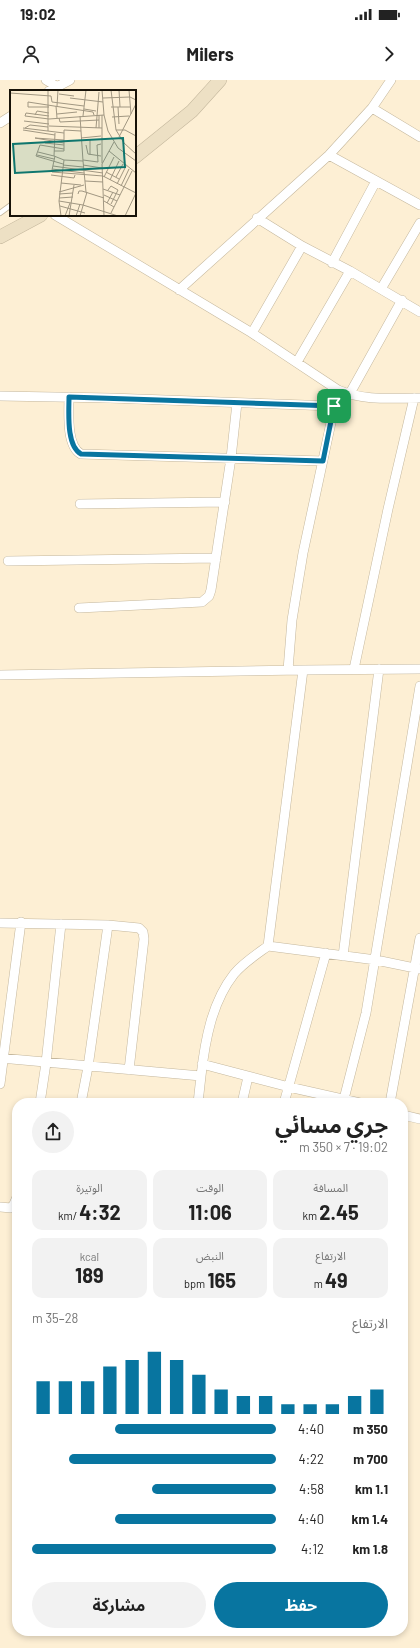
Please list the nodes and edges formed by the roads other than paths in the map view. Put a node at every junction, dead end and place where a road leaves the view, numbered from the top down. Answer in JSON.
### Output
{"nodes":[{"id":1,"x":46,"y":80,"type":"edge"},
{"id":2,"x":70,"y":80,"type":"edge"},
{"id":3,"x":220,"y":80,"type":"edge"},
{"id":4,"x":391,"y":80,"type":"edge"},
{"id":5,"x":52,"y":89,"type":"edge"},
{"id":6,"x":372,"y":108,"type":"junction"},
{"id":7,"x":10,"y":117,"type":"edge"},
{"id":8,"x":0,"y":123,"type":"edge"},
{"id":9,"x":420,"y":137,"type":"edge"},
{"id":10,"x":329,"y":155,"type":"junction"},
{"id":11,"x":136,"y":156,"type":"edge"},
{"id":12,"x":376,"y":181,"type":"junction"},
{"id":13,"x":420,"y":194,"type":"edge"},
{"id":14,"x":417,"y":204,"type":"edge"},
{"id":15,"x":10,"y":206,"type":"edge"},
{"id":16,"x":0,"y":213,"type":"edge"},
{"id":17,"x":39,"y":216,"type":"edge"},
{"id":18,"x":57,"y":216,"type":"edge"},
{"id":19,"x":257,"y":218,"type":"junction"},
{"id":20,"x":420,"y":223,"type":"edge"},
{"id":21,"x":0,"y":237,"type":"edge"},
{"id":22,"x":302,"y":246,"type":"junction"},
{"id":23,"x":332,"y":263,"type":"junction"},
{"id":24,"x":350,"y":272,"type":"junction"},
{"id":25,"x":381,"y":289,"type":"junction"},
{"id":26,"x":180,"y":290,"type":"junction"},
{"id":27,"x":402,"y":300,"type":"junction"},
{"id":28,"x":420,"y":312,"type":"edge"},
{"id":29,"x":252,"y":333,"type":"junction"},
{"id":30,"x":297,"y":362,"type":"junction"},
{"id":31,"x":338,"y":390,"type":"junction"},
{"id":32,"x":349,"y":395,"type":"junction"},
{"id":33,"x":0,"y":396,"type":"edge"},
{"id":34,"x":69,"y":397,"type":"junction"},
{"id":35,"x":417,"y":398,"type":"edge"},
{"id":36,"x":237,"y":403,"type":"junction"},
{"id":37,"x":334,"y":406,"type":"junction"},
{"id":38,"x":231,"y":458,"type":"junction"},
{"id":39,"x":323,"y":461,"type":"junction"},
{"id":40,"x":225,"y":502,"type":"junction"},
{"id":41,"x":80,"y":504,"type":"dead end"},
{"id":42,"x":216,"y":558,"type":"junction"},
{"id":43,"x":8,"y":561,"type":"dead end"},
{"id":44,"x":79,"y":608,"type":"dead end"},
{"id":45,"x":354,"y":669,"type":"junction"},
{"id":46,"x":379,"y":669,"type":"junction"},
{"id":47,"x":420,"y":669,"type":"edge"},
{"id":48,"x":288,"y":670,"type":"junction"},
{"id":49,"x":303,"y":670,"type":"junction"},
{"id":50,"x":0,"y":675,"type":"edge"},
{"id":51,"x":420,"y":686,"type":"edge"},
{"id":52,"x":21,"y":922,"type":"junction"},
{"id":53,"x":0,"y":923,"type":"edge"},
{"id":54,"x":61,"y":924,"type":"junction"},
{"id":55,"x":108,"y":925,"type":"junction"},
{"id":56,"x":420,"y":938,"type":"edge"},
{"id":57,"x":268,"y":946,"type":"junction"},
{"id":58,"x":326,"y":953,"type":"junction"},
{"id":59,"x":343,"y":956,"type":"junction"},
{"id":60,"x":376,"y":960,"type":"junction"},
{"id":61,"x":418,"y":968,"type":"edge"},
{"id":62,"x":2,"y":1058,"type":"edge"},
{"id":63,"x":46,"y":1063,"type":"junction"},
{"id":64,"x":202,"y":1064,"type":"junction"},
{"id":65,"x":88,"y":1066,"type":"junction"},
{"id":66,"x":129,"y":1070,"type":"junction"},
{"id":67,"x":201,"y":1076,"type":"junction"},
{"id":68,"x":248,"y":1077,"type":"junction"},
{"id":69,"x":0,"y":1084,"type":"edge"},
{"id":70,"x":289,"y":1087,"type":"junction"},
{"id":71,"x":41,"y":1098,"type":"edge"},
{"id":72,"x":82,"y":1098,"type":"edge"},
{"id":73,"x":199,"y":1098,"type":"edge"},
{"id":74,"x":243,"y":1098,"type":"edge"},
{"id":75,"x":286,"y":1098,"type":"edge"},
{"id":76,"x":339,"y":1098,"type":"edge"},
{"id":77,"x":344,"y":1098,"type":"edge"},
{"id":78,"x":391,"y":1098,"type":"edge"},
{"id":79,"x":408,"y":1116,"type":"edge"},
{"id":80,"x":420,"y":1119,"type":"edge"},
{"id":81,"x":0,"y":1207,"type":"edge"},
{"id":82,"x":12,"y":1207,"type":"edge"}],
"edges":[{"from":1,"to":5,"type":"street"},
{"from":2,"to":5,"type":"street"},
{"from":3,"to":11,"type":"main road"},
{"from":4,"to":6,"type":"street"},
{"from":6,"to":9,"type":"street"},
{"from":6,"to":10,"type":"street"},
{"from":7,"to":8,"type":"street"},
{"from":10,"to":12,"type":"street"},
{"from":10,"to":19,"type":"street"},
{"from":12,"to":14,"type":"street"},
{"from":12,"to":23,"type":"street"},
{"from":13,"to":14,"type":"street"},
{"from":15,"to":16,"type":"lane"},
{"from":17,"to":21,"type":"main road"},
{"from":18,"to":26,"type":"street"},
{"from":19,"to":22,"type":"street"},
{"from":19,"to":26,"type":"street"},
{"from":20,"to":25,"type":"street"},
{"from":22,"to":23,"type":"street"},
{"from":22,"to":29,"type":"street"},
{"from":23,"to":24,"type":"street"},
{"from":24,"to":25,"type":"street"},
{"from":24,"to":30,"type":"street"},
{"from":25,"to":27,"type":"street"},
{"from":26,"to":29,"type":"street"},
{"from":27,"to":28,"type":"street"},
{"from":27,"to":32,"type":"street"},
{"from":29,"to":30,"type":"street"},
{"from":30,"to":31,"type":"street"},
{"from":31,"to":32,"type":"street"},
{"from":31,"to":37,"type":"street"},
{"from":32,"to":35,"type":"street"},
{"from":33,"to":34,"type":"street"},
{"from":34,"to":36,"type":"street"},
{"from":34,"to":38,"type":"street"},
{"from":35,"to":45,"type":"street"},
{"from":36,"to":37,"type":"street"},
{"from":36,"to":38,"type":"street"},
{"from":37,"to":39,"type":"street"},
{"from":38,"to":39,"type":"street"},
{"from":38,"to":40,"type":"street"},
{"from":39,"to":48,"type":"street"},
{"from":40,"to":41,"type":"street"},
{"from":40,"to":42,"type":"street"},
{"from":42,"to":43,"type":"street"},
{"from":42,"to":44,"type":"street"},
{"from":45,"to":46,"type":"street"},
{"from":45,"to":49,"type":"street"},
{"from":46,"to":47,"type":"street"},
{"from":46,"to":59,"type":"street"},
{"from":48,"to":49,"type":"street"},
{"from":48,"to":50,"type":"street"},
{"from":49,"to":57,"type":"street"},
{"from":51,"to":60,"type":"street"},
{"from":52,"to":53,"type":"street"},
{"from":52,"to":54,"type":"street"},
{"from":52,"to":62,"type":"street"},
{"from":54,"to":55,"type":"street"},
{"from":54,"to":63,"type":"street"},
{"from":55,"to":65,"type":"street"},
{"from":55,"to":66,"type":"street"},
{"from":56,"to":61,"type":"street"},
{"from":57,"to":58,"type":"street"},
{"from":57,"to":64,"type":"street"},
{"from":58,"to":59,"type":"street"},
{"from":58,"to":70,"type":"street"},
{"from":59,"to":60,"type":"street"},
{"from":60,"to":61,"type":"street"},
{"from":60,"to":77,"type":"street"},
{"from":61,"to":78,"type":"street"},
{"from":62,"to":63,"type":"street"},
{"from":62,"to":69,"type":"street"},
{"from":63,"to":65,"type":"street"},
{"from":63,"to":71,"type":"street"},
{"from":64,"to":67,"type":"street"},
{"from":64,"to":68,"type":"street"},
{"from":65,"to":66,"type":"street"},
{"from":65,"to":72,"type":"street"},
{"from":66,"to":67,"type":"street"},
{"from":67,"to":73,"type":"street"},
{"from":68,"to":70,"type":"street"},
{"from":68,"to":74,"type":"street"},
{"from":70,"to":75,"type":"street"},
{"from":70,"to":76,"type":"street"},
{"from":79,"to":80,"type":"street"},
{"from":81,"to":82,"type":"street"}]}
